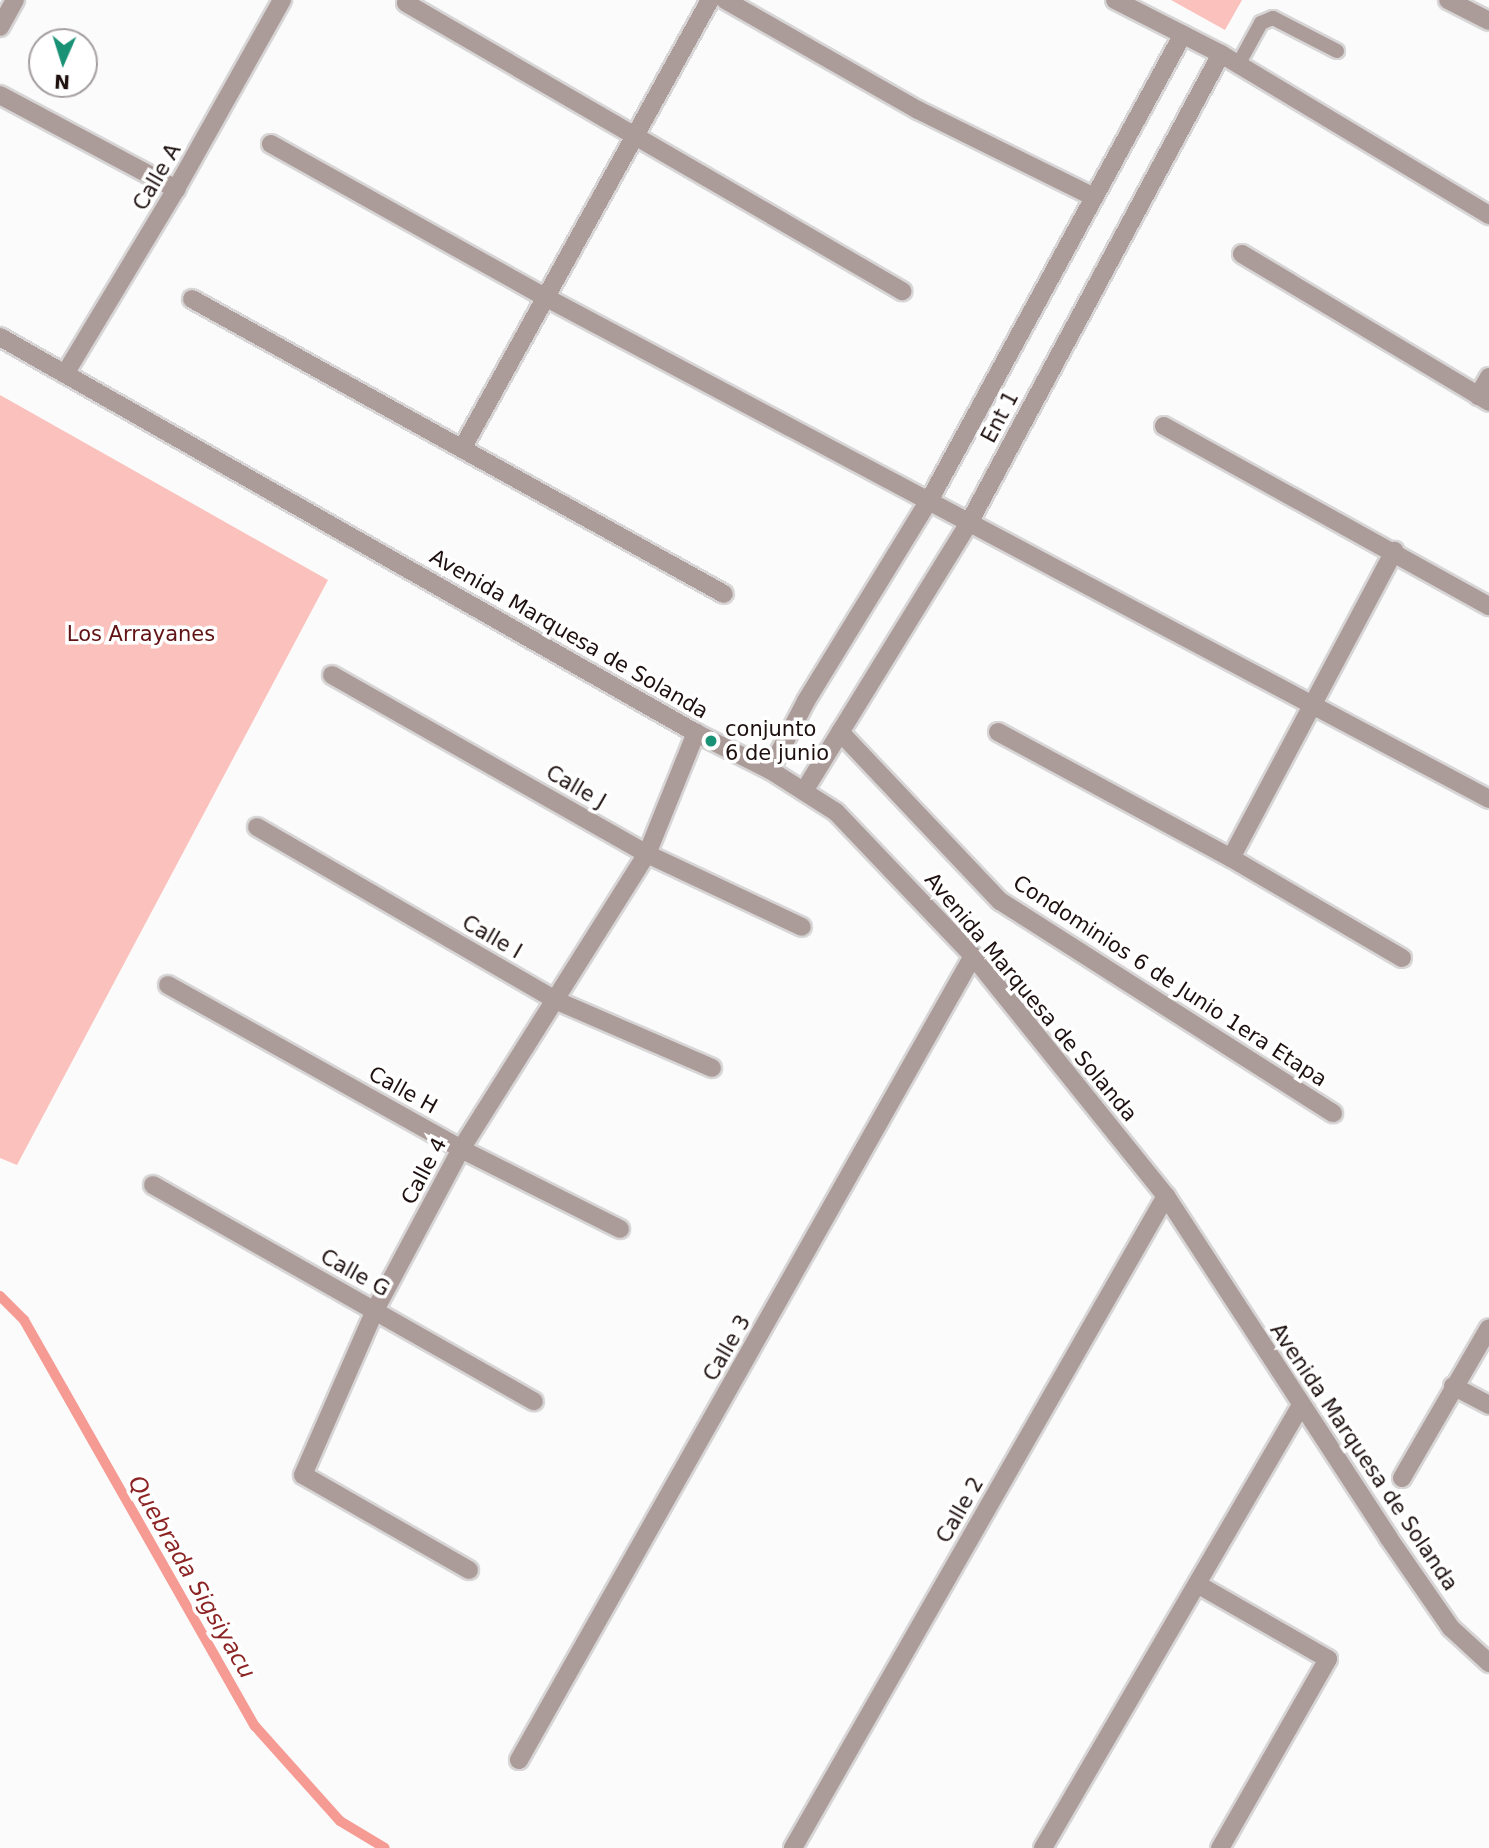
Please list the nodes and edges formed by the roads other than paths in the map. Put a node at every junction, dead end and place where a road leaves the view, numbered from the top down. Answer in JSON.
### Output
{"nodes":[{"id":1,"x":15,"y":0,"type":"edge"},
{"id":2,"x":282,"y":0,"type":"edge"},
{"id":3,"x":710,"y":0,"type":"edge"},
{"id":4,"x":725,"y":0,"type":"edge"},
{"id":5,"x":1115,"y":0,"type":"edge"},
{"id":6,"x":1448,"y":0,"type":"edge"},
{"id":7,"x":406,"y":3,"type":"dead end"},
{"id":8,"x":1489,"y":21,"type":"edge"},
{"id":9,"x":0,"y":27,"type":"edge"},
{"id":10,"x":1183,"y":34,"type":"junction"},
{"id":11,"x":1337,"y":51,"type":"dead end"},
{"id":12,"x":1220,"y":54,"type":"junction"},
{"id":13,"x":1238,"y":65,"type":"junction"},
{"id":14,"x":0,"y":94,"type":"edge"},
{"id":15,"x":635,"y":139,"type":"junction"},
{"id":16,"x":271,"y":144,"type":"dead end"},
{"id":17,"x":176,"y":189,"type":"junction"},
{"id":18,"x":1094,"y":197,"type":"junction"},
{"id":19,"x":1489,"y":215,"type":"edge"},
{"id":20,"x":1242,"y":254,"type":"dead end"},
{"id":21,"x":902,"y":291,"type":"dead end"},
{"id":22,"x":545,"y":297,"type":"junction"},
{"id":23,"x":192,"y":299,"type":"dead end"},
{"id":24,"x":0,"y":337,"type":"edge"},
{"id":25,"x":65,"y":374,"type":"junction"},
{"id":26,"x":1489,"y":377,"type":"edge"},
{"id":27,"x":1484,"y":399,"type":"edge"},
{"id":28,"x":1164,"y":426,"type":"dead end"},
{"id":29,"x":463,"y":447,"type":"junction"},
{"id":30,"x":930,"y":499,"type":"junction"},
{"id":31,"x":970,"y":521,"type":"junction"},
{"id":32,"x":1394,"y":551,"type":"junction"},
{"id":33,"x":724,"y":594,"type":"dead end"},
{"id":34,"x":1489,"y":606,"type":"edge"},
{"id":35,"x":332,"y":675,"type":"dead end"},
{"id":36,"x":1312,"y":704,"type":"junction"},
{"id":37,"x":840,"y":732,"type":"junction"},
{"id":38,"x":998,"y":732,"type":"dead end"},
{"id":39,"x":696,"y":733,"type":"junction"},
{"id":40,"x":770,"y":770,"type":"junction"},
{"id":41,"x":804,"y":791,"type":"junction"},
{"id":42,"x":1489,"y":799,"type":"edge"},
{"id":43,"x":257,"y":827,"type":"dead end"},
{"id":44,"x":647,"y":854,"type":"junction"},
{"id":45,"x":1231,"y":858,"type":"junction"},
{"id":46,"x":802,"y":927,"type":"dead end"},
{"id":47,"x":973,"y":956,"type":"junction"},
{"id":48,"x":1402,"y":958,"type":"dead end"},
{"id":49,"x":168,"y":985,"type":"dead end"},
{"id":50,"x":555,"y":1000,"type":"junction"},
{"id":51,"x":712,"y":1068,"type":"dead end"},
{"id":52,"x":1333,"y":1112,"type":"dead end"},
{"id":53,"x":461,"y":1149,"type":"junction"},
{"id":54,"x":153,"y":1185,"type":"dead end"},
{"id":55,"x":1166,"y":1196,"type":"junction"},
{"id":56,"x":620,"y":1229,"type":"dead end"},
{"id":57,"x":375,"y":1310,"type":"junction"},
{"id":58,"x":1489,"y":1328,"type":"edge"},
{"id":59,"x":1453,"y":1386,"type":"junction"},
{"id":60,"x":534,"y":1401,"type":"dead end"},
{"id":61,"x":1489,"y":1405,"type":"edge"},
{"id":62,"x":1300,"y":1407,"type":"junction"},
{"id":63,"x":1402,"y":1478,"type":"dead end"},
{"id":64,"x":469,"y":1570,"type":"dead end"},
{"id":65,"x":1197,"y":1584,"type":"junction"},
{"id":66,"x":1489,"y":1663,"type":"edge"},
{"id":67,"x":519,"y":1760,"type":"dead end"},
{"id":68,"x":793,"y":1848,"type":"edge"},
{"id":69,"x":1043,"y":1848,"type":"edge"},
{"id":70,"x":1220,"y":1848,"type":"edge"}],
"edges":[{"from":1,"to":9,"type":"street"},
{"from":2,"to":17,"type":"street","name":"Calle A"},
{"from":3,"to":15,"type":"street"},
{"from":4,"to":18,"type":"street"},
{"from":5,"to":10,"type":"street"},
{"from":6,"to":8,"type":"street"},
{"from":7,"to":15,"type":"street"},
{"from":10,"to":12,"type":"street"},
{"from":10,"to":18,"type":"street","name":"Ent 1"},
{"from":11,"to":13,"type":"lane"},
{"from":12,"to":13,"type":"street"},
{"from":12,"to":31,"type":"street","name":"Ent 1"},
{"from":13,"to":19,"type":"street"},
{"from":14,"to":17,"type":"street"},
{"from":15,"to":21,"type":"street"},
{"from":15,"to":22,"type":"street"},
{"from":16,"to":22,"type":"street"},
{"from":17,"to":25,"type":"street","name":"Calle A"},
{"from":18,"to":30,"type":"street","name":"Ent 1"},
{"from":20,"to":27,"type":"street"},
{"from":22,"to":29,"type":"street"},
{"from":22,"to":30,"type":"street"},
{"from":23,"to":29,"type":"street"},
{"from":24,"to":25,"type":"street","name":"Avenida Marquesa de Solanda"},
{"from":25,"to":39,"type":"street","name":"Avenida Marquesa de Solanda"},
{"from":26,"to":27,"type":"street"},
{"from":28,"to":32,"type":"street"},
{"from":29,"to":33,"type":"street"},
{"from":30,"to":31,"type":"street"},
{"from":30,"to":40,"type":"street","name":"Ent 1"},
{"from":31,"to":36,"type":"street"},
{"from":31,"to":37,"type":"street","name":"Ent 1"},
{"from":32,"to":34,"type":"street"},
{"from":32,"to":36,"type":"street"},
{"from":35,"to":44,"type":"street","name":"Calle J"},
{"from":36,"to":42,"type":"street"},
{"from":36,"to":45,"type":"street"},
{"from":37,"to":41,"type":"street","name":"Ent 1"},
{"from":37,"to":52,"type":"street","name":"Condominios 6 de Junio 1era Etapa"},
{"from":38,"to":45,"type":"street"},
{"from":39,"to":40,"type":"street","name":"Avenida Marquesa de Solanda"},
{"from":39,"to":44,"type":"street","name":"Calle 4"},
{"from":40,"to":41,"type":"street","name":"Avenida Marquesa de Solanda"},
{"from":41,"to":47,"type":"street","name":"Avenida Marquesa de Solanda"},
{"from":43,"to":50,"type":"street","name":"Calle I"},
{"from":44,"to":46,"type":"street","name":"Calle J"},
{"from":44,"to":50,"type":"street","name":"Calle 4"},
{"from":45,"to":48,"type":"street"},
{"from":47,"to":55,"type":"street","name":"Avenida Marquesa de Solanda"},
{"from":47,"to":67,"type":"street","name":"Calle 3"},
{"from":49,"to":53,"type":"street","name":"Calle H"},
{"from":50,"to":51,"type":"street","name":"Calle I"},
{"from":50,"to":53,"type":"street","name":"Calle 4"},
{"from":53,"to":56,"type":"street","name":"Calle H"},
{"from":53,"to":57,"type":"street","name":"Calle 4"},
{"from":54,"to":57,"type":"street","name":"Calle G"},
{"from":55,"to":62,"type":"street","name":"Avenida Marquesa de Solanda"},
{"from":55,"to":68,"type":"street","name":"Calle 2"},
{"from":57,"to":60,"type":"street","name":"Calle G"},
{"from":57,"to":64,"type":"street","name":"Calle 4"},
{"from":58,"to":59,"type":"street"},
{"from":59,"to":61,"type":"street"},
{"from":59,"to":63,"type":"street"},
{"from":62,"to":65,"type":"street"},
{"from":62,"to":66,"type":"street","name":"Avenida Marquesa de Solanda"},
{"from":65,"to":69,"type":"street"},
{"from":65,"to":70,"type":"street"}]}
